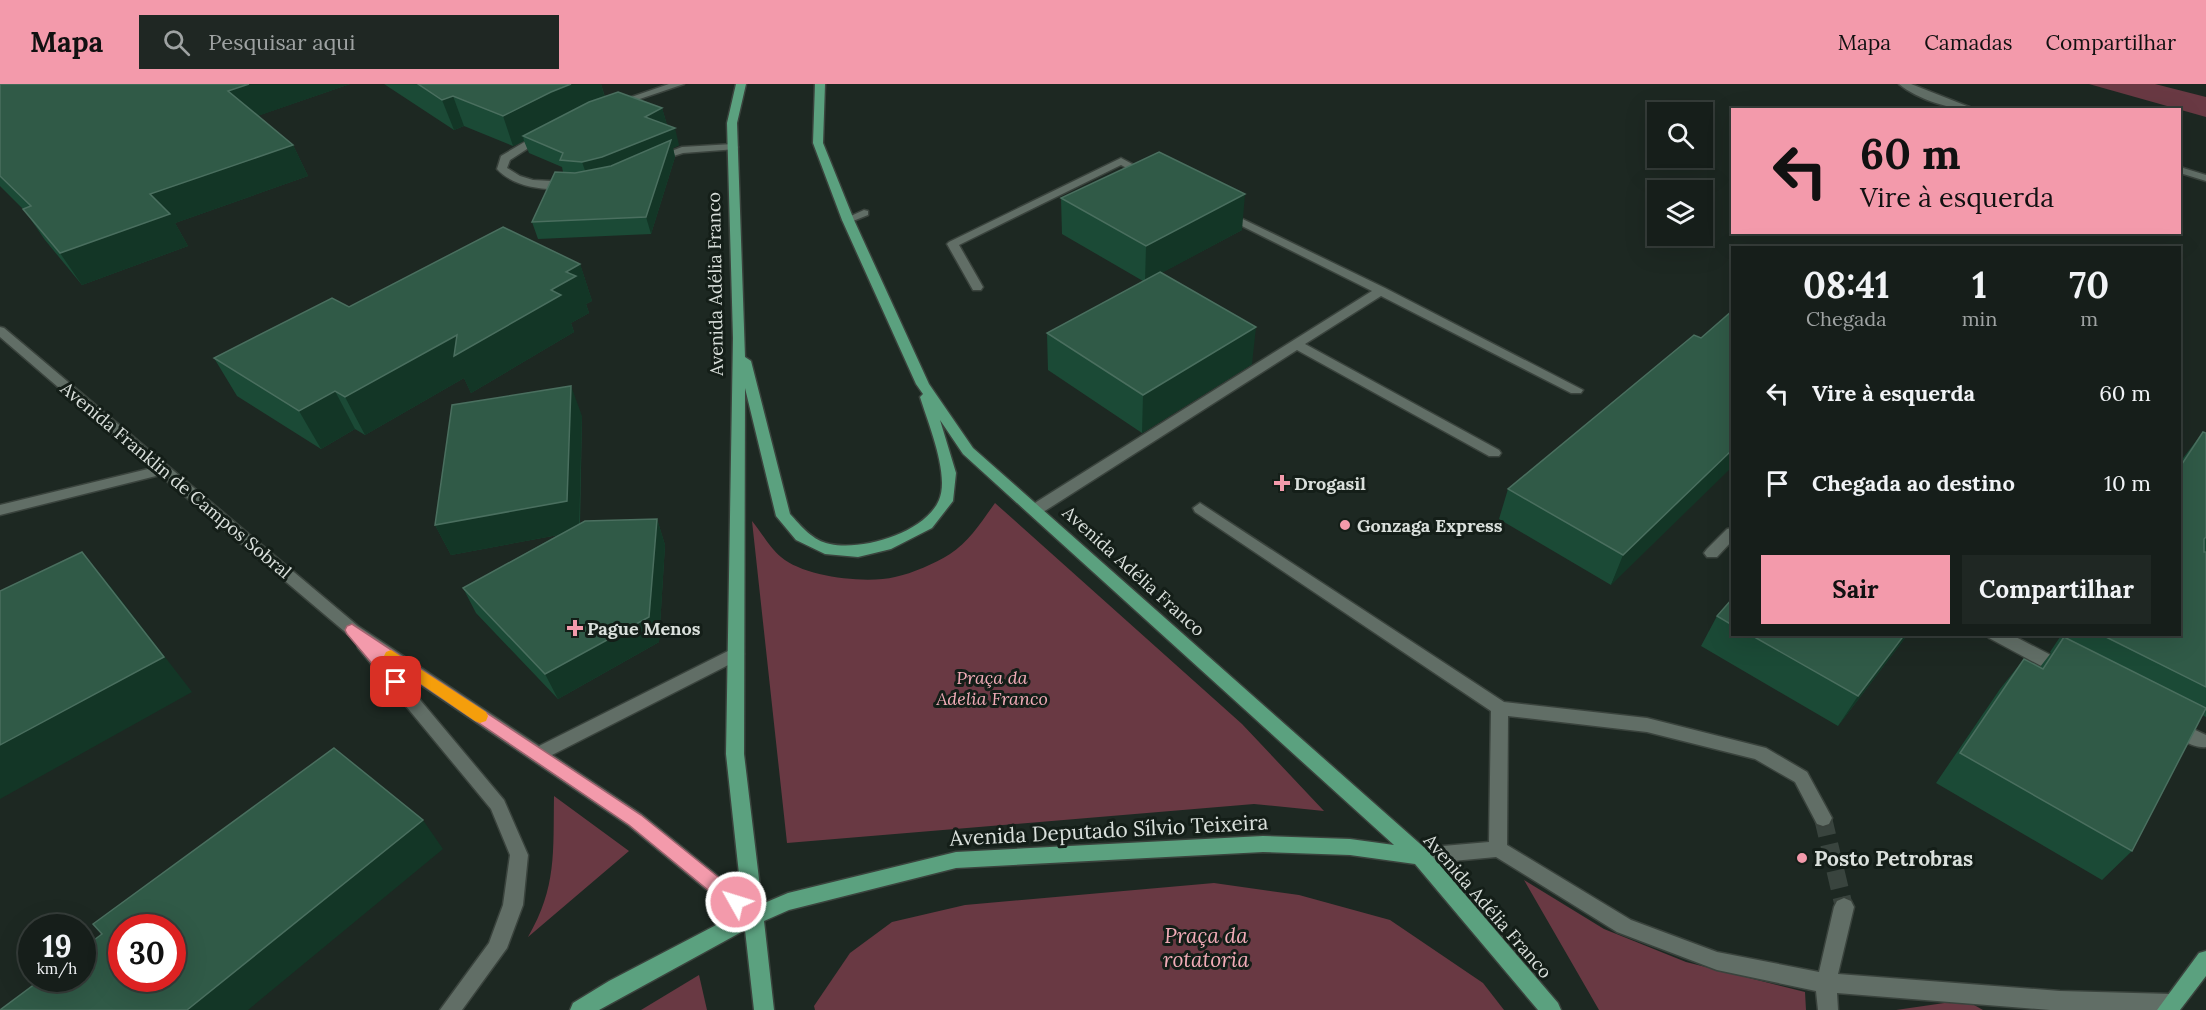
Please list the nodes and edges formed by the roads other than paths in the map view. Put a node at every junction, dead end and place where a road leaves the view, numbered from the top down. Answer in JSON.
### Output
{"nodes":[{"id":1,"x":679,"y":84,"type":"edge"},
{"id":2,"x":741,"y":84,"type":"edge"},
{"id":3,"x":820,"y":84,"type":"edge"},
{"id":4,"x":1904,"y":84,"type":"edge"},
{"id":5,"x":603,"y":108,"type":"edge"},
{"id":6,"x":1966,"y":108,"type":"edge"},
{"id":7,"x":549,"y":132,"type":"edge"},
{"id":8,"x":733,"y":147,"type":"junction"},
{"id":9,"x":645,"y":163,"type":"edge"},
{"id":10,"x":2181,"y":170,"type":"edge"},
{"id":11,"x":2206,"y":178,"type":"edge"},
{"id":12,"x":1162,"y":182,"type":"edge"},
{"id":13,"x":577,"y":185,"type":"edge"},
{"id":14,"x":1214,"y":208,"type":"edge"},
{"id":15,"x":864,"y":213,"type":"dead end"},
{"id":16,"x":848,"y":220,"type":"junction"},
{"id":17,"x":977,"y":287,"type":"dead end"},
{"id":18,"x":1381,"y":291,"type":"junction"},
{"id":19,"x":0,"y":331,"type":"edge"},
{"id":20,"x":739,"y":338,"type":"junction"},
{"id":21,"x":1297,"y":345,"type":"junction"},
{"id":22,"x":923,"y":384,"type":"junction"},
{"id":23,"x":1576,"y":390,"type":"dead end"},
{"id":24,"x":1494,"y":453,"type":"dead end"},
{"id":25,"x":165,"y":469,"type":"junction"},
{"id":26,"x":1200,"y":508,"type":"dead end"},
{"id":27,"x":0,"y":510,"type":"edge"},
{"id":28,"x":1035,"y":510,"type":"junction"},
{"id":29,"x":1731,"y":534,"type":"edge"},
{"id":30,"x":1712,"y":553,"type":"dead end"},
{"id":31,"x":352,"y":630,"type":"junction"},
{"id":32,"x":1999,"y":636,"type":"edge"},
{"id":33,"x":736,"y":654,"type":"junction"},
{"id":34,"x":2078,"y":677,"type":"edge"},
{"id":35,"x":1500,"y":708,"type":"junction"},
{"id":36,"x":2161,"y":720,"type":"edge"},
{"id":37,"x":2202,"y":741,"type":"edge"},
{"id":38,"x":537,"y":755,"type":"junction"},
{"id":39,"x":1823,"y":818,"type":"tunnel mouth"},
{"id":40,"x":1498,"y":849,"type":"junction"},
{"id":41,"x":1420,"y":856,"type":"junction"},
{"id":42,"x":1844,"y":907,"type":"tunnel mouth"},
{"id":43,"x":753,"y":916,"type":"junction"},
{"id":44,"x":2206,"y":960,"type":"edge"},
{"id":45,"x":1826,"y":983,"type":"junction"},
{"id":46,"x":2169,"y":1007,"type":"edge"},
{"id":47,"x":450,"y":1010,"type":"edge"},
{"id":48,"x":580,"y":1010,"type":"edge"},
{"id":49,"x":764,"y":1010,"type":"edge"},
{"id":50,"x":1551,"y":1010,"type":"edge"},
{"id":51,"x":1828,"y":1010,"type":"edge"}],
"edges":[{"from":1,"to":5,"type":"street"},
{"from":2,"to":8,"type":"main road","name":"Avenida Adélia Franco"},
{"from":3,"to":16,"type":"main road","name":"Avenida Adélia Franco"},
{"from":4,"to":6,"type":"street"},
{"from":7,"to":13,"type":"street"},
{"from":8,"to":9,"type":"street"},
{"from":8,"to":20,"type":"main road","name":"Avenida Adélia Franco"},
{"from":10,"to":11,"type":"street"},
{"from":12,"to":17,"type":"street"},
{"from":14,"to":18,"type":"street"},
{"from":15,"to":16,"type":"street"},
{"from":16,"to":22,"type":"main road","name":"Avenida Adélia Franco"},
{"from":18,"to":21,"type":"street"},
{"from":18,"to":23,"type":"street"},
{"from":19,"to":25,"type":"street","name":"Avenida Franklin de Campos Sobral"},
{"from":20,"to":22,"type":"main road"},
{"from":20,"to":33,"type":"main road","name":"Avenida Adélia Franco"},
{"from":21,"to":24,"type":"street"},
{"from":21,"to":28,"type":"street"},
{"from":22,"to":28,"type":"main road","name":"Avenida Adélia Franco"},
{"from":25,"to":27,"type":"street"},
{"from":25,"to":31,"type":"street","name":"Avenida Franklin de Campos Sobral"},
{"from":26,"to":35,"type":"street"},
{"from":28,"to":41,"type":"main road","name":"Avenida Adélia Franco"},
{"from":29,"to":30,"type":"street"},
{"from":31,"to":38,"type":"street","name":"Avenida Franklin de Campos Sobral"},
{"from":31,"to":47,"type":"street","name":"Avenida Franklin de Campos Sobral"},
{"from":32,"to":34,"type":"street"},
{"from":33,"to":38,"type":"street"},
{"from":33,"to":43,"type":"main road","name":"Avenida Adélia Franco"},
{"from":35,"to":39,"type":"street"},
{"from":35,"to":40,"type":"street"},
{"from":36,"to":37,"type":"street"},
{"from":38,"to":43,"type":"street","name":"Avenida Franklin de Campos Sobral"},
{"from":40,"to":41,"type":"street"},
{"from":40,"to":45,"type":"street"},
{"from":41,"to":43,"type":"main road","name":"Avenida Deputado Sílvio Teixeira"},
{"from":41,"to":50,"type":"main road","name":"Avenida Adélia Franco"},
{"from":42,"to":45,"type":"street"},
{"from":43,"to":48,"type":"main road","name":"Avenida Deputado Sílvio Teixeira"},
{"from":43,"to":49,"type":"main road","name":"Avenida Adélia Franco"},
{"from":44,"to":46,"type":"main road"},
{"from":45,"to":46,"type":"street"},
{"from":45,"to":51,"type":"street"}]}
